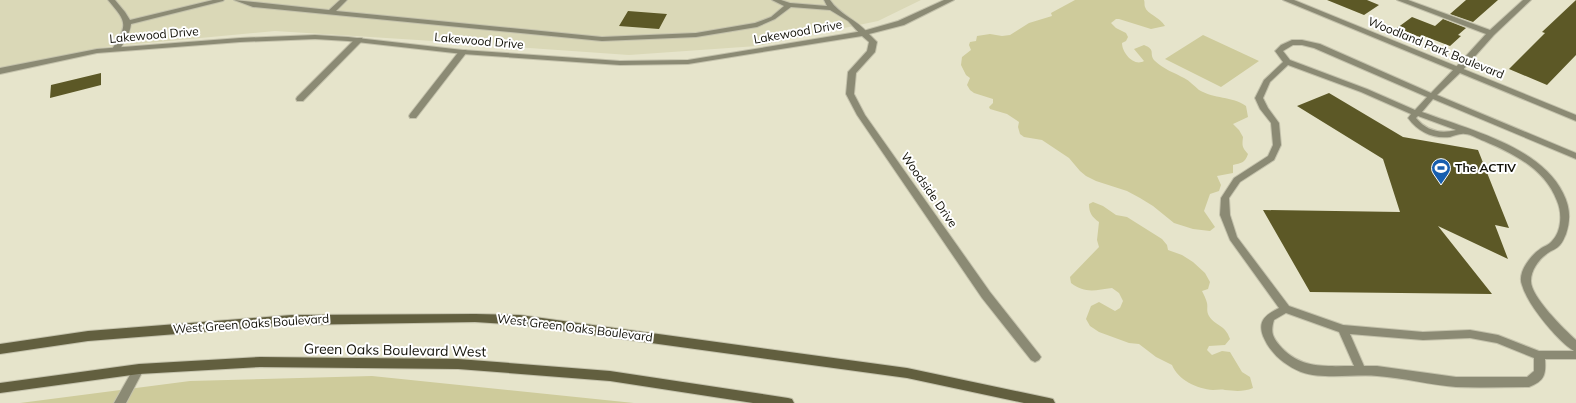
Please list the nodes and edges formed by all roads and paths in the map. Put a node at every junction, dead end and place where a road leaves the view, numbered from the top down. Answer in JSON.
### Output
{"nodes":[{"id":1,"x":111,"y":0,"type":"edge"},
{"id":2,"x":221,"y":0,"type":"edge"},
{"id":3,"x":237,"y":0,"type":"edge"},
{"id":4,"x":344,"y":0,"type":"edge"},
{"id":5,"x":775,"y":0,"type":"edge"},
{"id":6,"x":827,"y":0,"type":"edge"},
{"id":7,"x":950,"y":0,"type":"edge"},
{"id":8,"x":1287,"y":0,"type":"edge"},
{"id":9,"x":1401,"y":0,"type":"edge"},
{"id":10,"x":1527,"y":0,"type":"edge"},
{"id":11,"x":789,"y":5,"type":"junction"},
{"id":12,"x":832,"y":8,"type":"junction"},
{"id":13,"x":331,"y":12,"type":"junction"},
{"id":14,"x":127,"y":23,"type":"junction"},
{"id":15,"x":864,"y":33,"type":"junction"},
{"id":16,"x":1491,"y":33,"type":"junction"},
{"id":17,"x":359,"y":40,"type":"junction"},
{"id":18,"x":116,"y":49,"type":"junction"},
{"id":19,"x":463,"y":52,"type":"junction"},
{"id":20,"x":1287,"y":62,"type":"junction"},
{"id":21,"x":1458,"y":70,"type":"junction"},
{"id":22,"x":0,"y":71,"type":"edge"},
{"id":23,"x":1432,"y":96,"type":"junction"},
{"id":24,"x":300,"y":99,"type":"dead end"},
{"id":25,"x":1416,"y":113,"type":"junction"},
{"id":26,"x":412,"y":116,"type":"dead end"},
{"id":27,"x":1576,"y":118,"type":"edge"},
{"id":28,"x":1465,"y":130,"type":"junction"},
{"id":29,"x":1576,"y":156,"type":"edge"},
{"id":30,"x":1285,"y":309,"type":"junction"},
{"id":31,"x":1343,"y":329,"type":"junction"},
{"id":32,"x":1576,"y":346,"type":"edge"},
{"id":33,"x":0,"y":349,"type":"edge"},
{"id":34,"x":1539,"y":355,"type":"junction"},
{"id":35,"x":1576,"y":355,"type":"edge"},
{"id":36,"x":1035,"y":357,"type":"dead end"},
{"id":37,"x":139,"y":369,"type":"junction"},
{"id":38,"x":1361,"y":370,"type":"junction"},
{"id":39,"x":0,"y":388,"type":"edge"},
{"id":40,"x":120,"y":403,"type":"edge"},
{"id":41,"x":788,"y":403,"type":"edge"},
{"id":42,"x":1049,"y":403,"type":"edge"}],
"edges":[{"from":1,"to":14,"type":"lane"},
{"from":2,"to":14,"type":"lane"},
{"from":3,"to":13,"type":"lane"},
{"from":4,"to":13,"type":"lane"},
{"from":5,"to":11,"type":"lane"},
{"from":6,"to":12,"type":"lane"},
{"from":7,"to":15,"type":"street","name":"Lakewood Drive"},
{"from":8,"to":21,"type":"street","name":"Woodland Park Boulevard"},
{"from":9,"to":16,"type":"street"},
{"from":10,"to":16,"type":"street"},
{"from":11,"to":12,"type":"lane"},
{"from":11,"to":13,"type":"lane"},
{"from":12,"to":15,"type":"lane"},
{"from":14,"to":18,"type":"lane"},
{"from":15,"to":19,"type":"street","name":"Lakewood Drive"},
{"from":15,"to":36,"type":"street","name":"Woodside Drive"},
{"from":16,"to":21,"type":"street"},
{"from":17,"to":18,"type":"street","name":"Lakewood Drive"},
{"from":17,"to":19,"type":"street","name":"Lakewood Drive"},
{"from":17,"to":24,"type":"lane"},
{"from":18,"to":22,"type":"street","name":"Lakewood Drive"},
{"from":19,"to":26,"type":"lane"},
{"from":20,"to":23,"type":"lane"},
{"from":20,"to":25,"type":"lane"},
{"from":20,"to":30,"type":"lane"},
{"from":21,"to":23,"type":"lane"},
{"from":21,"to":27,"type":"street","name":"Woodland Park Boulevard"},
{"from":23,"to":25,"type":"lane"},
{"from":23,"to":29,"type":"lane"},
{"from":25,"to":28,"type":"lane"},
{"from":25,"to":28,"type":"lane"},
{"from":28,"to":32,"type":"lane"},
{"from":30,"to":31,"type":"lane"},
{"from":30,"to":38,"type":"lane"},
{"from":31,"to":34,"type":"lane"},
{"from":31,"to":38,"type":"lane"},
{"from":33,"to":42,"type":"main road","name":"West Green Oaks Boulevard"},
{"from":34,"to":35,"type":"lane"},
{"from":34,"to":38,"type":"lane"},
{"from":37,"to":39,"type":"main road","name":"Green Oaks Boulevard West"},
{"from":37,"to":40,"type":"lane"},
{"from":37,"to":41,"type":"main road","name":"Green Oaks Boulevard West"}]}
